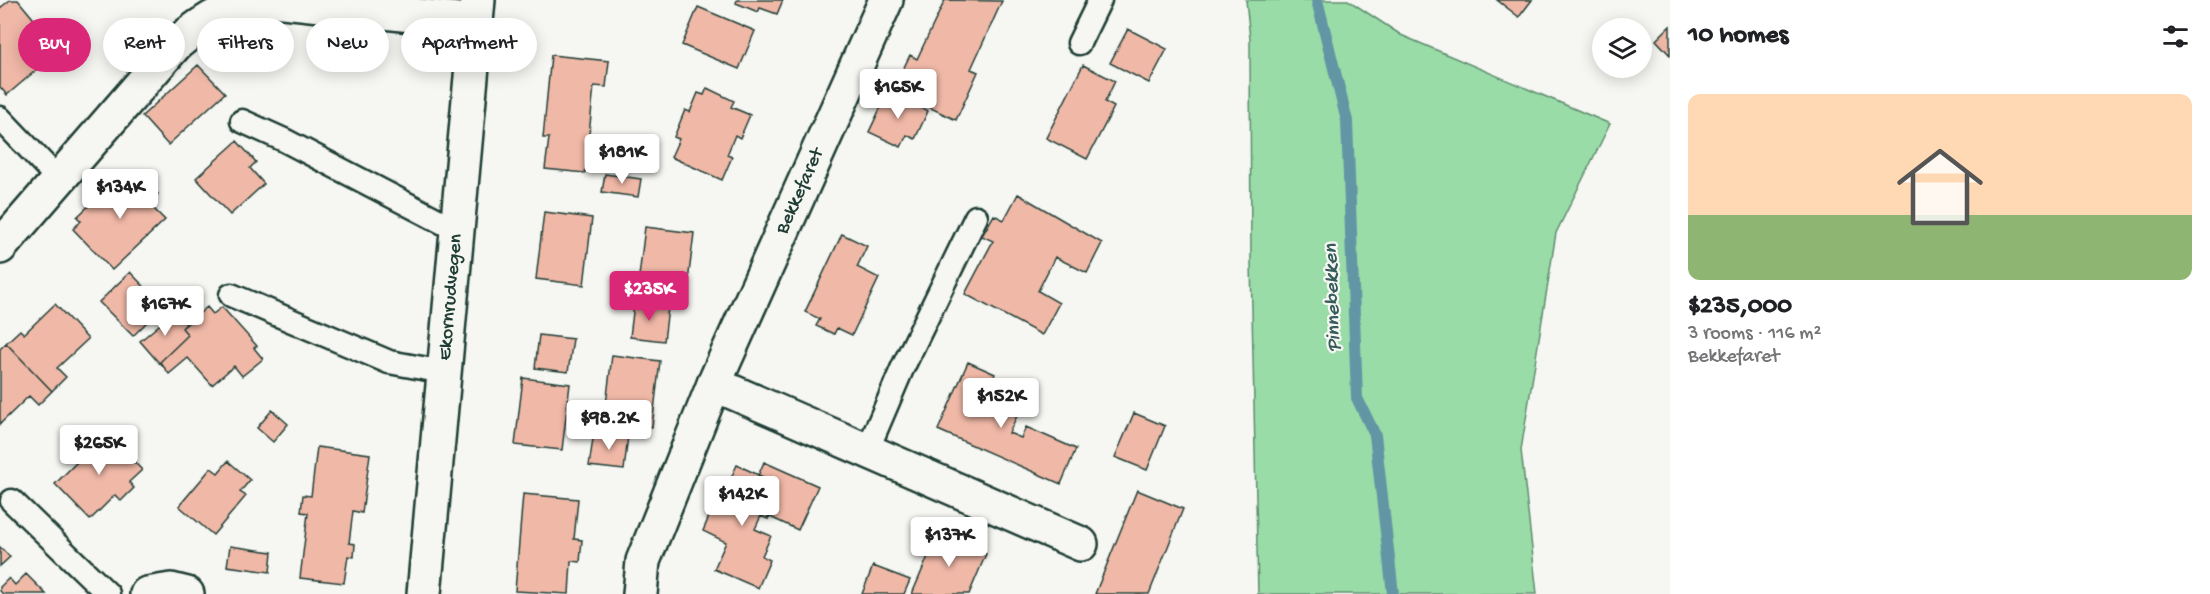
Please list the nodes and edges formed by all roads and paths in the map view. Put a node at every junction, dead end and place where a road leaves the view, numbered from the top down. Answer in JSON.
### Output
{"nodes":[{"id":1,"x":886,"y":0,"type":"edge"},
{"id":2,"x":1100,"y":0,"type":"edge"},
{"id":3,"x":298,"y":2,"type":"edge"},
{"id":4,"x":227,"y":4,"type":"edge"},
{"id":5,"x":477,"y":11,"type":"edge"},
{"id":6,"x":1079,"y":43,"type":"dead end"},
{"id":7,"x":0,"y":118,"type":"edge"},
{"id":8,"x":242,"y":121,"type":"dead end"},
{"id":9,"x":58,"y":179,"type":"junction"},
{"id":10,"x":976,"y":217,"type":"dead end"},
{"id":11,"x":457,"y":230,"type":"junction"},
{"id":12,"x":0,"y":247,"type":"edge"},
{"id":13,"x":231,"y":296,"type":"dead end"},
{"id":14,"x":444,"y":372,"type":"junction"},
{"id":15,"x":714,"y":384,"type":"junction"},
{"id":16,"x":867,"y":451,"type":"junction"},
{"id":17,"x":12,"y":501,"type":"dead end"},
{"id":18,"x":1082,"y":544,"type":"dead end"},
{"id":19,"x":108,"y":594,"type":"edge"},
{"id":20,"x":147,"y":594,"type":"edge"},
{"id":21,"x":187,"y":594,"type":"edge"},
{"id":22,"x":424,"y":594,"type":"edge"},
{"id":23,"x":640,"y":594,"type":"edge"}],
"edges":[{"from":1,"to":15,"type":"street","name":"Bekkefaret"},
{"from":2,"to":6,"type":"lane"},
{"from":3,"to":4,"type":"street"},
{"from":3,"to":5,"type":"street"},
{"from":4,"to":9,"type":"street"},
{"from":5,"to":11,"type":"street","name":"Ekornrudvegen"},
{"from":7,"to":9,"type":"lane"},
{"from":8,"to":11,"type":"lane"},
{"from":9,"to":12,"type":"street"},
{"from":10,"to":16,"type":"lane"},
{"from":11,"to":14,"type":"street","name":"Ekornrudvegen"},
{"from":13,"to":14,"type":"lane"},
{"from":14,"to":22,"type":"street","name":"Ekornrudvegen"},
{"from":15,"to":16,"type":"street"},
{"from":15,"to":23,"type":"street","name":"Bekkefaret"},
{"from":16,"to":18,"type":"street"},
{"from":17,"to":19,"type":"lane"},
{"from":20,"to":21,"type":"street"}]}
